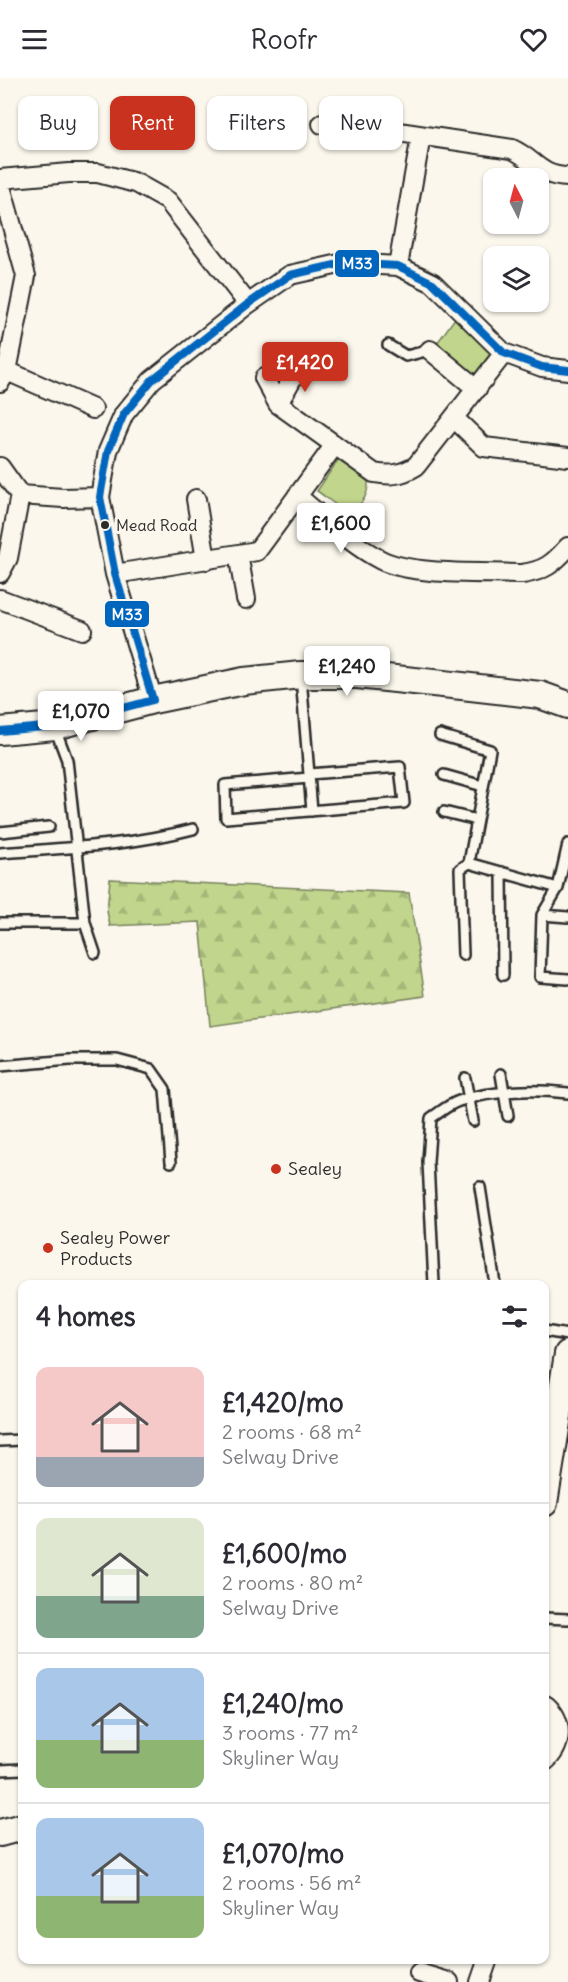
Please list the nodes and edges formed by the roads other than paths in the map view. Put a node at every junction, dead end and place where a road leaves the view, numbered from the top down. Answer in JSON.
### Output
{"nodes":[{"id":1,"x":403,"y":133,"type":"edge"},
{"id":2,"x":421,"y":136,"type":"junction"},
{"id":3,"x":568,"y":177,"type":"edge"},
{"id":4,"x":0,"y":179,"type":"edge"},
{"id":5,"x":0,"y":183,"type":"edge"},
{"id":6,"x":398,"y":266,"type":"junction"},
{"id":7,"x":248,"y":304,"type":"junction"},
{"id":8,"x":388,"y":345,"type":"dead end"},
{"id":9,"x":430,"y":350,"type":"joint"},
{"id":10,"x":504,"y":353,"type":"junction"},
{"id":11,"x":314,"y":366,"type":"dead end"},
{"id":12,"x":568,"y":370,"type":"edge"},
{"id":13,"x":4,"y":376,"type":"edge"},
{"id":14,"x":264,"y":378,"type":"dead end"},
{"id":15,"x":477,"y":389,"type":"junction"},
{"id":16,"x":278,"y":404,"type":"junction"},
{"id":17,"x":93,"y":409,"type":"dead end"},
{"id":18,"x":454,"y":418,"type":"junction"},
{"id":19,"x":334,"y":446,"type":"junction"},
{"id":20,"x":568,"y":457,"type":"edge"},
{"id":21,"x":0,"y":467,"type":"edge"},
{"id":22,"x":20,"y":495,"type":"junction"},
{"id":23,"x":297,"y":496,"type":"junction"},
{"id":24,"x":100,"y":497,"type":"junction"},
{"id":25,"x":196,"y":499,"type":"dead end"},
{"id":26,"x":568,"y":547,"type":"edge"},
{"id":27,"x":238,"y":554,"type":"junction"},
{"id":28,"x":206,"y":560,"type":"junction"},
{"id":29,"x":0,"y":573,"type":"edge"},
{"id":30,"x":115,"y":574,"type":"junction"},
{"id":31,"x":0,"y":599,"type":"edge"},
{"id":32,"x":246,"y":599,"type":"dead end"},
{"id":33,"x":82,"y":630,"type":"dead end"},
{"id":34,"x":301,"y":675,"type":"junction"},
{"id":35,"x":568,"y":692,"type":"edge"},
{"id":36,"x":540,"y":695,"type":"junction"},
{"id":37,"x":153,"y":700,"type":"junction"},
{"id":38,"x":568,"y":705,"type":"edge"},
{"id":39,"x":55,"y":726,"type":"junction"},
{"id":40,"x":0,"y":731,"type":"edge"},
{"id":41,"x":440,"y":735,"type":"dead end"},
{"id":42,"x":444,"y":775,"type":"dead end"},
{"id":43,"x":309,"y":776,"type":"junction"},
{"id":44,"x":483,"y":786,"type":"junction"},
{"id":45,"x":312,"y":811,"type":"junction"},
{"id":46,"x":444,"y":812,"type":"dead end"},
{"id":47,"x":477,"y":820,"type":"junction"},
{"id":48,"x":49,"y":828,"type":"dead end"},
{"id":49,"x":192,"y":829,"type":"dead end"},
{"id":50,"x":0,"y":832,"type":"edge"},
{"id":51,"x":568,"y":844,"type":"edge"},
{"id":52,"x":76,"y":847,"type":"junction"},
{"id":53,"x":0,"y":853,"type":"edge"},
{"id":54,"x":470,"y":863,"type":"junction"},
{"id":55,"x":502,"y":872,"type":"junction"},
{"id":56,"x":558,"y":888,"type":"junction"},
{"id":57,"x":542,"y":915,"type":"junction"},
{"id":58,"x":568,"y":918,"type":"edge"},
{"id":59,"x":0,"y":922,"type":"edge"},
{"id":60,"x":85,"y":923,"type":"junction"},
{"id":61,"x":95,"y":953,"type":"dead end"},
{"id":62,"x":463,"y":956,"type":"dead end"},
{"id":63,"x":503,"y":975,"type":"dead end"},
{"id":64,"x":568,"y":979,"type":"edge"},
{"id":65,"x":0,"y":1066,"type":"edge"},
{"id":66,"x":501,"y":1074,"type":"dead end"},
{"id":67,"x":465,"y":1077,"type":"dead end"},
{"id":68,"x":504,"y":1093,"type":"junction"},
{"id":69,"x":568,"y":1093,"type":"edge"},
{"id":70,"x":468,"y":1100,"type":"junction"},
{"id":71,"x":508,"y":1116,"type":"dead end"},
{"id":72,"x":472,"y":1121,"type":"dead end"},
{"id":73,"x":171,"y":1162,"type":"dead end"},
{"id":74,"x":480,"y":1187,"type":"dead end"},
{"id":75,"x":434,"y":1280,"type":"edge"},
{"id":76,"x":494,"y":1280,"type":"edge"},
{"id":77,"x":549,"y":1332,"type":"edge"},
{"id":78,"x":568,"y":1335,"type":"edge"},
{"id":79,"x":568,"y":1354,"type":"edge"},
{"id":80,"x":18,"y":1440,"type":"edge"},
{"id":81,"x":0,"y":1441,"type":"edge"},
{"id":82,"x":549,"y":1472,"type":"edge"},
{"id":83,"x":549,"y":1618,"type":"edge"},
{"id":84,"x":568,"y":1619,"type":"edge"},
{"id":85,"x":554,"y":1715,"type":"edge"},
{"id":86,"x":554,"y":1749,"type":"edge"},
{"id":87,"x":18,"y":1769,"type":"edge"},
{"id":88,"x":0,"y":1770,"type":"edge"},
{"id":89,"x":18,"y":1828,"type":"edge"},
{"id":90,"x":0,"y":1833,"type":"edge"},
{"id":91,"x":486,"y":1964,"type":"edge"},
{"id":92,"x":419,"y":1973,"type":"dead end"},
{"id":93,"x":449,"y":1982,"type":"edge"},
{"id":94,"x":480,"y":1982,"type":"edge"}],
"edges":[{"from":1,"to":2,"type":"street"},
{"from":2,"to":3,"type":"street"},
{"from":2,"to":6,"type":"street"},
{"from":4,"to":7,"type":"street"},
{"from":5,"to":13,"type":"street"},
{"from":6,"to":7,"type":"street"},
{"from":6,"to":10,"type":"street"},
{"from":7,"to":24,"type":"street"},
{"from":8,"to":9,"type":"lane"},
{"from":9,"to":15,"type":"street"},
{"from":10,"to":12,"type":"street"},
{"from":10,"to":15,"type":"street"},
{"from":11,"to":16,"type":"street"},
{"from":13,"to":17,"type":"street"},
{"from":14,"to":16,"type":"street"},
{"from":15,"to":18,"type":"street"},
{"from":16,"to":19,"type":"street"},
{"from":18,"to":19,"type":"street"},
{"from":18,"to":20,"type":"street"},
{"from":19,"to":23,"type":"street"},
{"from":21,"to":22,"type":"street"},
{"from":22,"to":24,"type":"street"},
{"from":22,"to":29,"type":"street"},
{"from":23,"to":26,"type":"street"},
{"from":23,"to":27,"type":"street"},
{"from":24,"to":30,"type":"street"},
{"from":25,"to":28,"type":"street"},
{"from":27,"to":28,"type":"street"},
{"from":27,"to":32,"type":"street"},
{"from":28,"to":30,"type":"street"},
{"from":30,"to":37,"type":"street"},
{"from":31,"to":33,"type":"street"},
{"from":34,"to":36,"type":"street"},
{"from":34,"to":37,"type":"street"},
{"from":34,"to":43,"type":"lane"},
{"from":35,"to":36,"type":"street"},
{"from":36,"to":38,"type":"street"},
{"from":37,"to":39,"type":"street"},
{"from":39,"to":40,"type":"street"},
{"from":39,"to":52,"type":"lane"},
{"from":41,"to":44,"type":"lane"},
{"from":42,"to":44,"type":"lane"},
{"from":43,"to":45,"type":"lane"},
{"from":43,"to":45,"type":"lane"},
{"from":43,"to":45,"type":"lane"},
{"from":44,"to":47,"type":"lane"},
{"from":46,"to":47,"type":"lane"},
{"from":47,"to":54,"type":"lane"},
{"from":48,"to":50,"type":"lane"},
{"from":49,"to":52,"type":"lane"},
{"from":51,"to":56,"type":"lane"},
{"from":52,"to":53,"type":"lane"},
{"from":52,"to":60,"type":"lane"},
{"from":54,"to":55,"type":"lane"},
{"from":54,"to":62,"type":"lane"},
{"from":55,"to":56,"type":"lane"},
{"from":55,"to":63,"type":"lane"},
{"from":56,"to":57,"type":"lane"},
{"from":57,"to":58,"type":"lane"},
{"from":57,"to":64,"type":"lane"},
{"from":59,"to":60,"type":"lane"},
{"from":60,"to":61,"type":"lane"},
{"from":65,"to":73,"type":"lane"},
{"from":66,"to":68,"type":"lane"},
{"from":67,"to":70,"type":"lane"},
{"from":68,"to":69,"type":"lane"},
{"from":68,"to":70,"type":"lane"},
{"from":68,"to":71,"type":"lane"},
{"from":70,"to":72,"type":"lane"},
{"from":70,"to":75,"type":"lane"},
{"from":74,"to":76,"type":"lane"},
{"from":77,"to":78,"type":"lane"},
{"from":79,"to":82,"type":"street"},
{"from":80,"to":81,"type":"lane"},
{"from":83,"to":84,"type":"lane"},
{"from":85,"to":86,"type":"street"},
{"from":87,"to":88,"type":"lane"},
{"from":89,"to":90,"type":"street"},
{"from":91,"to":94,"type":"street"},
{"from":92,"to":93,"type":"street"}]}
